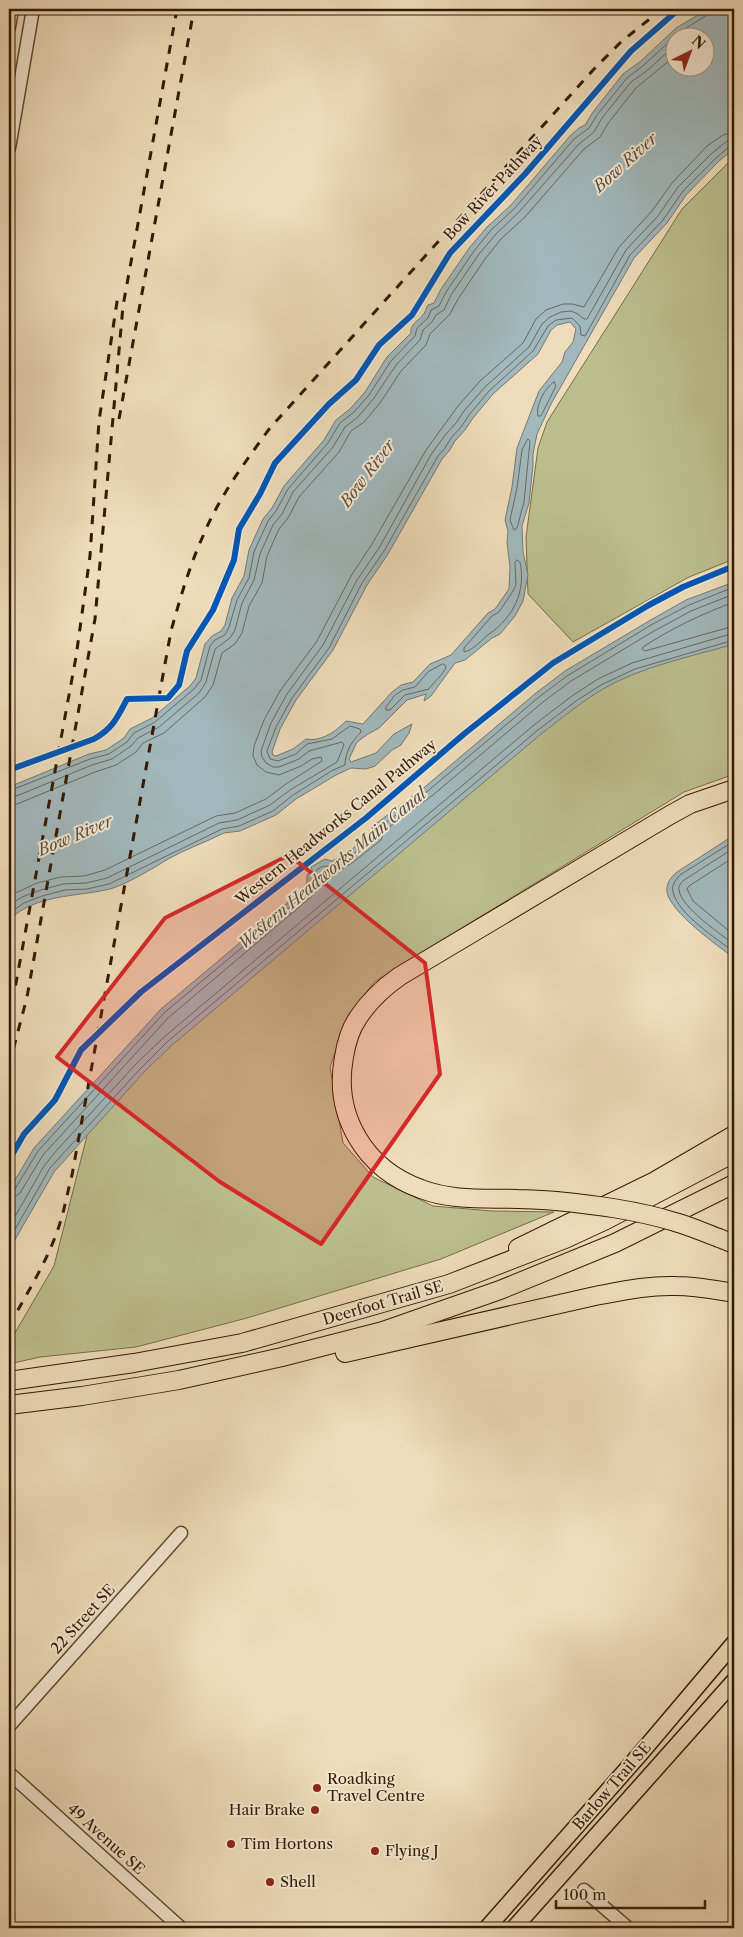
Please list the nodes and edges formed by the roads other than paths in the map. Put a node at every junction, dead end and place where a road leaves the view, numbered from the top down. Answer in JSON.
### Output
{"nodes":[{"id":1,"x":12,"y":9,"type":"edge"},
{"id":2,"x":32,"y":9,"type":"edge"},
{"id":3,"x":9,"y":27,"type":"edge"},
{"id":4,"x":9,"y":148,"type":"edge"},
{"id":5,"x":734,"y":789,"type":"edge"},
{"id":6,"x":734,"y":1135,"type":"edge"},
{"id":7,"x":734,"y":1153,"type":"edge"},
{"id":8,"x":734,"y":1184,"type":"edge"},
{"id":9,"x":727,"y":1241,"type":"edge"},
{"id":10,"x":449,"y":1284,"type":"junction"},
{"id":11,"x":734,"y":1293,"type":"edge"},
{"id":12,"x":282,"y":1358,"type":"junction"},
{"id":13,"x":14,"y":1380,"type":"edge"},
{"id":14,"x":9,"y":1405,"type":"edge"},
{"id":15,"x":181,"y":1533,"type":"dead end"},
{"id":16,"x":734,"y":1643,"type":"edge"},
{"id":17,"x":734,"y":1681,"type":"edge"},
{"id":18,"x":9,"y":1726,"type":"edge"},
{"id":19,"x":9,"y":1773,"type":"edge"},
{"id":20,"x":584,"y":1890,"type":"dead end"},
{"id":21,"x":167,"y":1924,"type":"edge"},
{"id":22,"x":181,"y":1928,"type":"edge"},
{"id":23,"x":488,"y":1928,"type":"edge"},
{"id":24,"x":514,"y":1928,"type":"edge"},
{"id":25,"x":628,"y":1928,"type":"edge"}],
"edges":[{"from":1,"to":3,"type":"street"},
{"from":2,"to":4,"type":"street"},
{"from":5,"to":9,"type":"highway","bridge":true},
{"from":6,"to":10,"type":"highway"},
{"from":7,"to":10,"type":"highway","name":"Deerfoot Trail SE"},
{"from":8,"to":12,"type":"highway","name":"Deerfoot Trail SE"},
{"from":10,"to":13,"type":"highway","name":"Deerfoot Trail SE"},
{"from":11,"to":12,"type":"highway"},
{"from":12,"to":14,"type":"highway","name":"Deerfoot Trail SE"},
{"from":15,"to":18,"type":"street","name":"22 Street SE"},
{"from":16,"to":23,"type":"main road","name":"Barlow Trail SE"},
{"from":17,"to":24,"type":"main road","name":"Barlow Trail SE"},
{"from":19,"to":21,"type":"street","name":"49 Avenue SE"},
{"from":20,"to":25,"type":"street"},
{"from":21,"to":22,"type":"street","name":"49 Avenue SE"}]}
